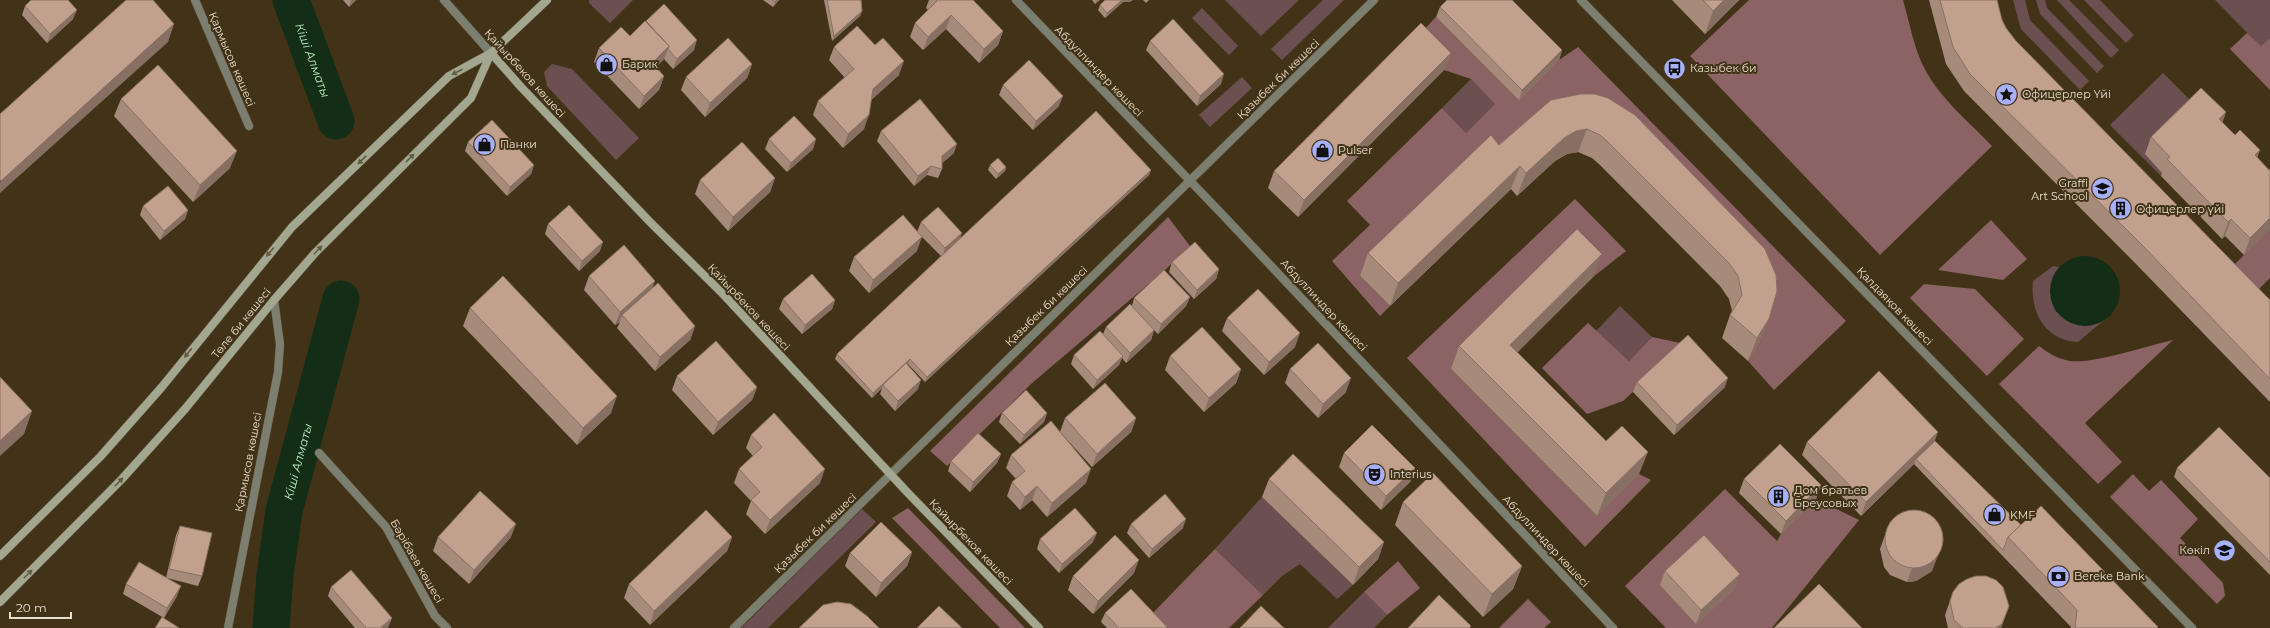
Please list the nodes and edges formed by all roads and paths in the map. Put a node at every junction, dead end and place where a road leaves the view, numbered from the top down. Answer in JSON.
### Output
{"nodes":[{"id":1,"x":195,"y":0,"type":"edge"},
{"id":2,"x":444,"y":0,"type":"edge"},
{"id":3,"x":546,"y":0,"type":"edge"},
{"id":4,"x":1016,"y":0,"type":"edge"},
{"id":5,"x":1374,"y":0,"type":"edge"},
{"id":6,"x":1581,"y":0,"type":"edge"},
{"id":7,"x":491,"y":53,"type":"junction"},
{"id":8,"x":249,"y":126,"type":"dead end"},
{"id":9,"x":1190,"y":181,"type":"junction"},
{"id":10,"x":274,"y":300,"type":"junction"},
{"id":11,"x":319,"y":453,"type":"dead end"},
{"id":12,"x":890,"y":474,"type":"junction"},
{"id":13,"x":0,"y":556,"type":"edge"},
{"id":14,"x":0,"y":602,"type":"edge"},
{"id":15,"x":228,"y":628,"type":"edge"},
{"id":16,"x":447,"y":628,"type":"edge"},
{"id":17,"x":734,"y":628,"type":"edge"},
{"id":18,"x":1039,"y":628,"type":"edge"},
{"id":19,"x":1613,"y":628,"type":"edge"},
{"id":20,"x":2192,"y":628,"type":"edge"}],
"edges":[{"from":1,"to":8,"type":"street","name":"Қармысов көшесі"},
{"from":2,"to":7,"type":"street","name":"Қайырбеков көшесі"},
{"from":3,"to":7,"type":"main road","name":"Төле би көшесі"},
{"from":4,"to":9,"type":"street","name":"Абдуллиндер көшесі"},
{"from":5,"to":9,"type":"street","name":"Қазыбек би көшесі"},
{"from":6,"to":20,"type":"street","name":"Қалдаяқов көшесі"},
{"from":10,"to":7,"type":"main road","name":"Төле би көшесі","one_way":true},
{"from":7,"to":12,"type":"main road","name":"Қайырбеков көшесі"},
{"from":7,"to":13,"type":"main road","name":"Төле би көшесі","one_way":true},
{"from":9,"to":12,"type":"street","name":"Қазыбек би көшесі"},
{"from":9,"to":19,"type":"street","name":"Абдуллиндер көшесі"},
{"from":14,"to":10,"type":"main road","name":"Төле би көшесі","one_way":true},
{"from":10,"to":15,"type":"street","name":"Қармысов көшесі"},
{"from":11,"to":16,"type":"street","name":"Бәрібаев көшесі"},
{"from":12,"to":17,"type":"street","name":"Қазыбек би көшесі"},
{"from":12,"to":18,"type":"main road","name":"Қайырбеков көшесі"}]}
